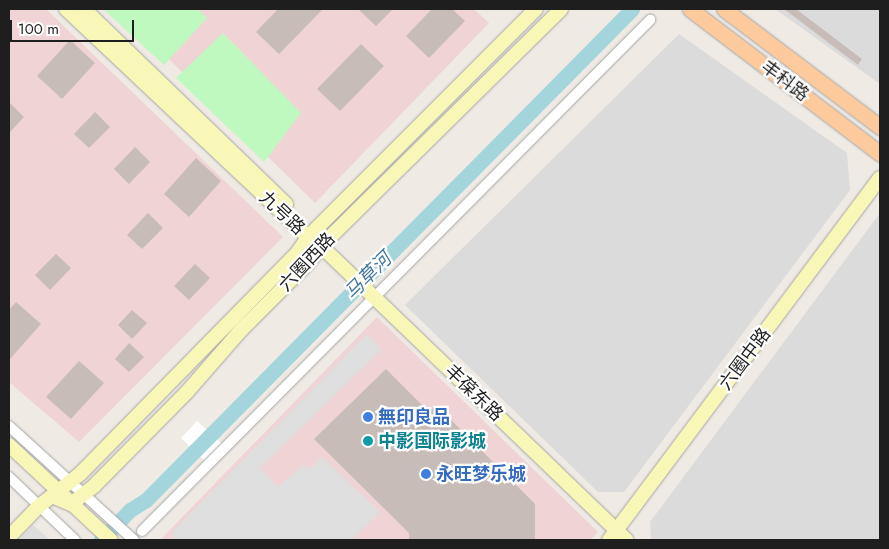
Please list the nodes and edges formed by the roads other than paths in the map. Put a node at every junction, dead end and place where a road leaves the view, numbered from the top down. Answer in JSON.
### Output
{"nodes":[{"id":1,"x":66,"y":9,"type":"edge"},
{"id":2,"x":84,"y":9,"type":"edge"},
{"id":3,"x":536,"y":9,"type":"edge"},
{"id":4,"x":561,"y":9,"type":"edge"},
{"id":5,"x":690,"y":9,"type":"edge"},
{"id":6,"x":724,"y":9,"type":"edge"},
{"id":7,"x":650,"y":20,"type":"dead end"},
{"id":8,"x":880,"y":127,"type":"edge"},
{"id":9,"x":880,"y":154,"type":"edge"},
{"id":10,"x":880,"y":178,"type":"edge"},
{"id":11,"x":311,"y":234,"type":"junction"},
{"id":12,"x":321,"y":246,"type":"junction"},
{"id":13,"x":372,"y":296,"type":"junction"},
{"id":14,"x":9,"y":426,"type":"edge"},
{"id":15,"x":9,"y":446,"type":"edge"},
{"id":16,"x":9,"y":456,"type":"edge"},
{"id":17,"x":9,"y":477,"type":"edge"},
{"id":18,"x":70,"y":482,"type":"junction"},
{"id":19,"x":55,"y":494,"type":"junction"},
{"id":20,"x":84,"y":494,"type":"junction"},
{"id":21,"x":71,"y":504,"type":"junction"},
{"id":22,"x":39,"y":506,"type":"junction"},
{"id":23,"x":142,"y":531,"type":"dead end"},
{"id":24,"x":94,"y":534,"type":"edge"},
{"id":25,"x":9,"y":537,"type":"edge"},
{"id":26,"x":130,"y":537,"type":"edge"},
{"id":27,"x":618,"y":537,"type":"edge"},
{"id":28,"x":76,"y":540,"type":"edge"},
{"id":29,"x":111,"y":540,"type":"edge"}],
"edges":[{"from":1,"to":11,"type":"main road","name":"九号路"},
{"from":2,"to":11,"type":"main road","name":"九号路"},
{"from":3,"to":11,"type":"main road","name":"六圈西路"},
{"from":4,"to":12,"type":"main road","name":"六圈西路"},
{"from":5,"to":9,"type":"main road","name":"丰科路"},
{"from":6,"to":8,"type":"main road","name":"丰科路"},
{"from":7,"to":13,"type":"street"},
{"from":10,"to":27,"type":"main road","name":"六圈中路"},
{"from":11,"to":12,"type":"main road","name":"九号路"},
{"from":11,"to":18,"type":"main road","name":"六圈西路"},
{"from":12,"to":13,"type":"main road","name":"丰葆东路"},
{"from":12,"to":20,"type":"main road","name":"六圈西路"},
{"from":13,"to":23,"type":"street"},
{"from":13,"to":27,"type":"main road","name":"丰葆东路"},
{"from":14,"to":18,"type":"street"},
{"from":15,"to":19,"type":"main road"},
{"from":16,"to":19,"type":"main road"},
{"from":17,"to":22,"type":"street"},
{"from":18,"to":19,"type":"main road","name":"六圈西路"},
{"from":18,"to":20,"type":"street"},
{"from":19,"to":21,"type":"main road"},
{"from":19,"to":22,"type":"main road","name":"六圈西路"},
{"from":19,"to":24,"type":"main road"},
{"from":20,"to":21,"type":"main road","name":"六圈西路"},
{"from":20,"to":26,"type":"street"},
{"from":21,"to":24,"type":"main road"},
{"from":22,"to":25,"type":"main road","name":"六圈西路"},
{"from":22,"to":28,"type":"street"},
{"from":24,"to":29,"type":"main road"}]}
